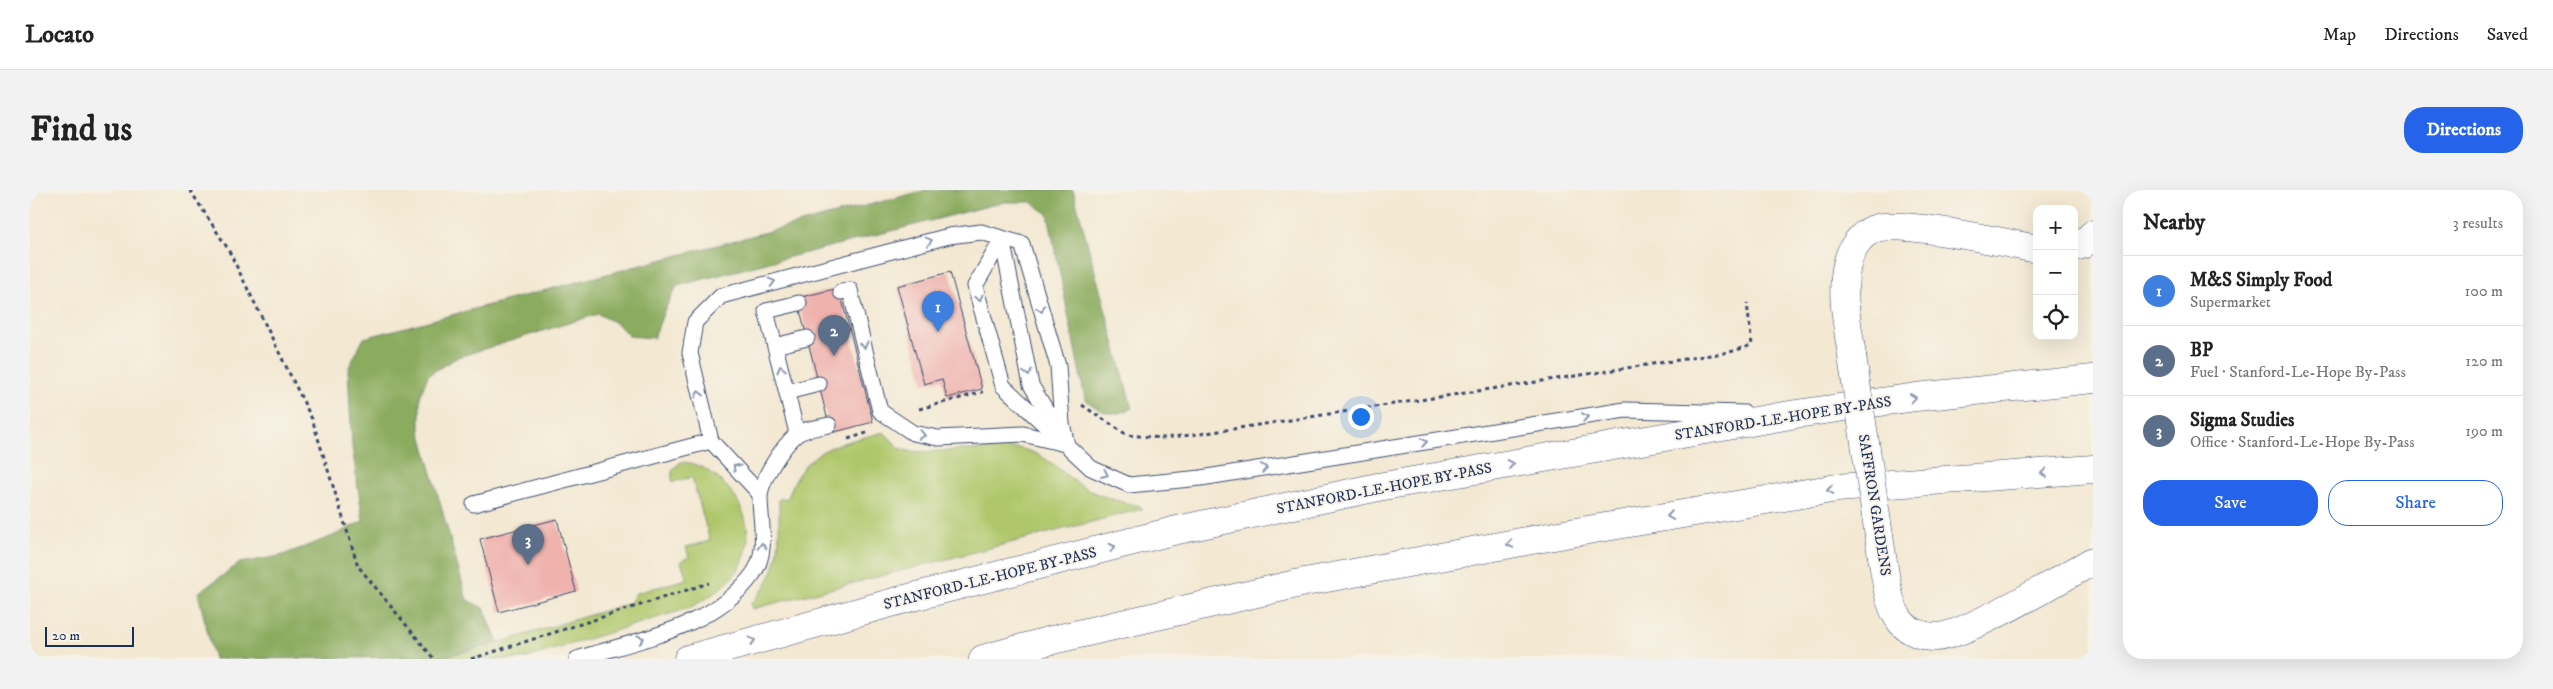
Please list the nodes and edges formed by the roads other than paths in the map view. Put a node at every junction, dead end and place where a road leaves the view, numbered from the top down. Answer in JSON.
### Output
{"nodes":[{"id":1,"x":2093,"y":234,"type":"edge"},
{"id":2,"x":1002,"y":239,"type":"junction"},
{"id":3,"x":2078,"y":246,"type":"edge"},
{"id":4,"x":2033,"y":248,"type":"edge"},
{"id":5,"x":841,"y":292,"type":"dead end"},
{"id":6,"x":799,"y":303,"type":"dead end"},
{"id":7,"x":807,"y":338,"type":"dead end"},
{"id":8,"x":775,"y":346,"type":"junction"},
{"id":9,"x":2093,"y":379,"type":"edge"},
{"id":10,"x":819,"y":384,"type":"dead end"},
{"id":11,"x":787,"y":392,"type":"junction"},
{"id":12,"x":1796,"y":414,"type":"junction"},
{"id":13,"x":829,"y":425,"type":"dead end"},
{"id":14,"x":797,"y":433,"type":"junction"},
{"id":15,"x":711,"y":441,"type":"junction"},
{"id":16,"x":1067,"y":445,"type":"junction"},
{"id":17,"x":2093,"y":470,"type":"edge"},
{"id":18,"x":760,"y":494,"type":"junction"},
{"id":19,"x":474,"y":504,"type":"dead end"},
{"id":20,"x":2093,"y":561,"type":"edge"},
{"id":21,"x":577,"y":659,"type":"edge"},
{"id":22,"x":688,"y":659,"type":"edge"},
{"id":23,"x":983,"y":659,"type":"edge"}],
"edges":[{"from":1,"to":3,"type":"main road"},
{"from":15,"to":2,"type":"lane","one_way":true},
{"from":2,"to":16,"type":"lane","one_way":true},
{"from":2,"to":16,"type":"lane","one_way":true},
{"from":2,"to":16,"type":"lane","one_way":true},
{"from":4,"to":20,"type":"main road","name":"SAFFRON GARDENS","bridge":true},
{"from":5,"to":16,"type":"lane","one_way":true},
{"from":6,"to":8,"type":"lane"},
{"from":7,"to":8,"type":"lane"},
{"from":11,"to":8,"type":"lane","one_way":true},
{"from":12,"to":9,"type":"main road","name":"STANFORD-LE-HOPE BY-PASS","one_way":true},
{"from":10,"to":11,"type":"lane"},
{"from":11,"to":14,"type":"lane"},
{"from":16,"to":12,"type":"lane","one_way":true},
{"from":22,"to":12,"type":"main road","name":"STANFORD-LE-HOPE BY-PASS","one_way":true},
{"from":13,"to":14,"type":"lane"},
{"from":14,"to":18,"type":"lane"},
{"from":18,"to":15,"type":"lane","one_way":true},
{"from":15,"to":19,"type":"lane"},
{"from":17,"to":23,"type":"main road","one_way":true},
{"from":21,"to":18,"type":"lane","one_way":true}]}
